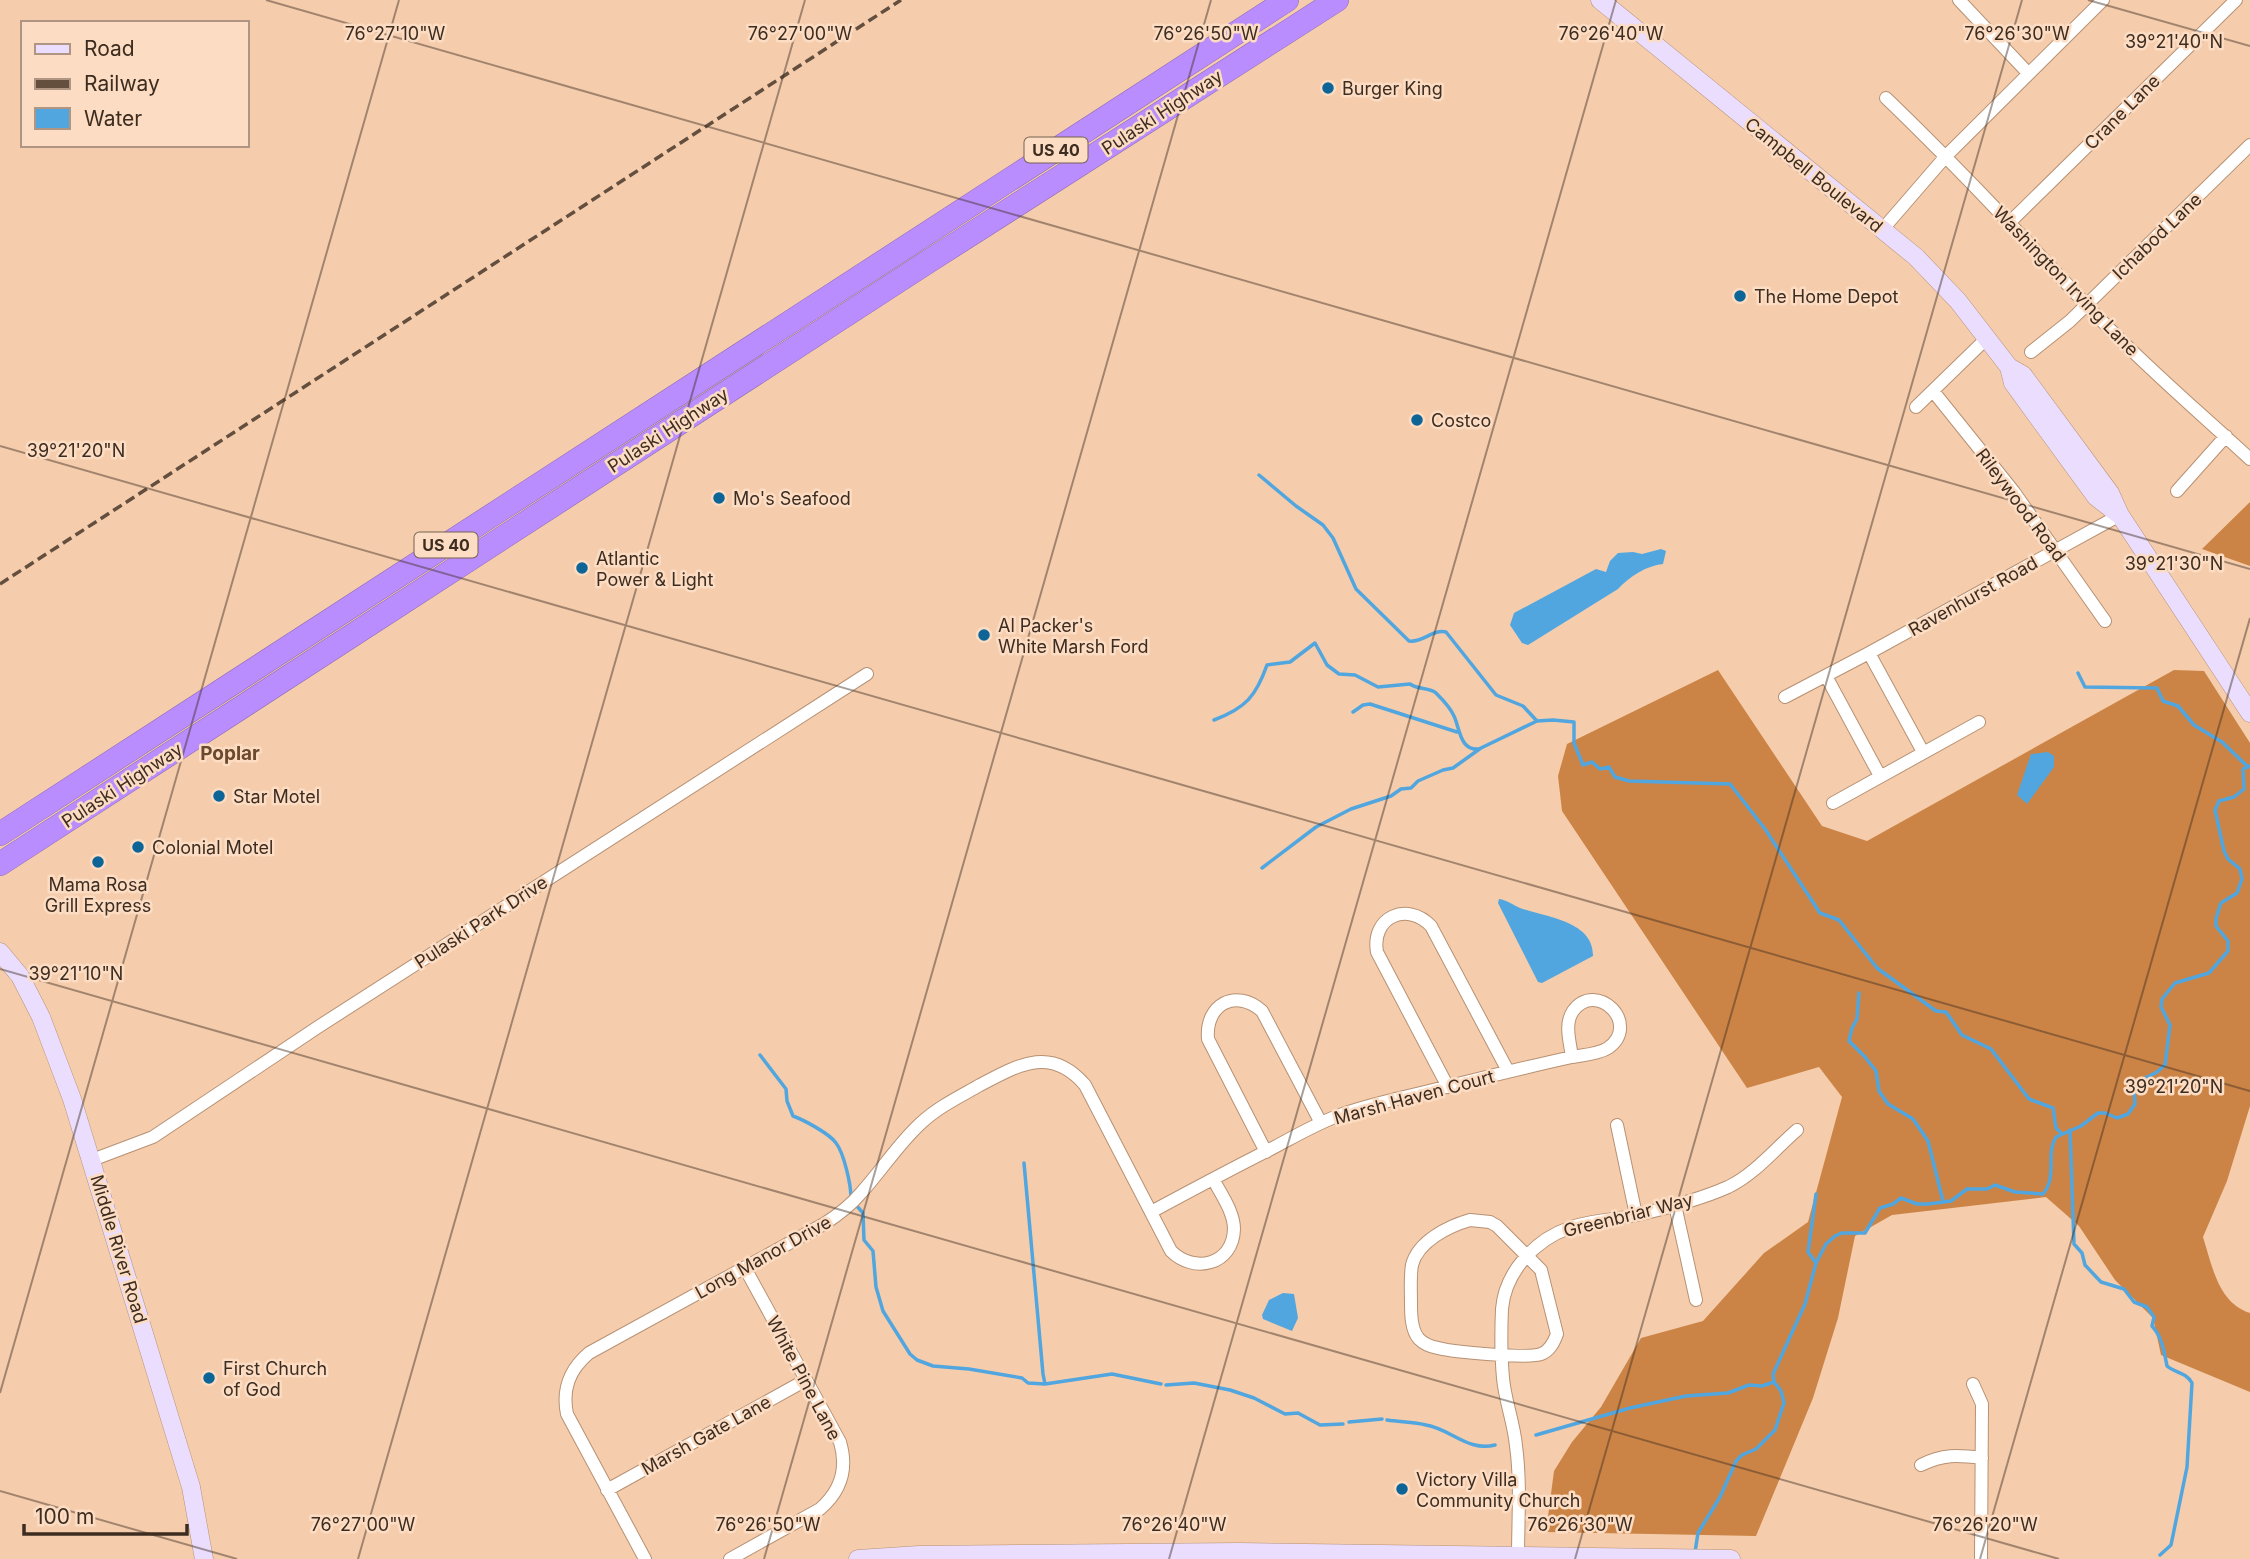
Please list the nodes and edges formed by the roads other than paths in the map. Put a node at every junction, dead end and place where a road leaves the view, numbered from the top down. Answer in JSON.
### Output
{"nodes":[{"id":1,"x":1287,"y":0,"type":"edge"},
{"id":2,"x":1337,"y":0,"type":"edge"},
{"id":3,"x":1600,"y":0,"type":"edge"},
{"id":4,"x":1959,"y":0,"type":"edge"},
{"id":5,"x":2103,"y":0,"type":"edge"},
{"id":6,"x":2236,"y":0,"type":"edge"},
{"id":7,"x":2028,"y":73,"type":"junction"},
{"id":8,"x":1886,"y":98,"type":"dead end"},
{"id":9,"x":2250,"y":145,"type":"edge"},
{"id":10,"x":1946,"y":156,"type":"junction"},
{"id":11,"x":2009,"y":223,"type":"junction"},
{"id":12,"x":1882,"y":230,"type":"junction"},
{"id":13,"x":2087,"y":305,"type":"junction"},
{"id":14,"x":1987,"y":338,"type":"junction"},
{"id":15,"x":2031,"y":352,"type":"dead end"},
{"id":16,"x":1933,"y":391,"type":"junction"},
{"id":17,"x":1916,"y":407,"type":"dead end"},
{"id":18,"x":2225,"y":436,"type":"junction"},
{"id":19,"x":2250,"y":459,"type":"edge"},
{"id":20,"x":2177,"y":491,"type":"dead end"},
{"id":21,"x":2120,"y":515,"type":"junction"},
{"id":22,"x":2056,"y":549,"type":"junction"},
{"id":23,"x":2105,"y":621,"type":"dead end"},
{"id":24,"x":1869,"y":653,"type":"junction"},
{"id":25,"x":867,"y":674,"type":"dead end"},
{"id":26,"x":1826,"y":676,"type":"junction"},
{"id":27,"x":1785,"y":696,"type":"dead end"},
{"id":28,"x":2250,"y":713,"type":"edge"},
{"id":29,"x":1979,"y":722,"type":"dead end"},
{"id":30,"x":1923,"y":752,"type":"junction"},
{"id":31,"x":1880,"y":776,"type":"junction"},
{"id":32,"x":1833,"y":803,"type":"dead end"},
{"id":33,"x":0,"y":834,"type":"edge"},
{"id":34,"x":0,"y":864,"type":"edge"},
{"id":35,"x":0,"y":951,"type":"edge"},
{"id":36,"x":1572,"y":1057,"type":"junction"},
{"id":37,"x":1508,"y":1071,"type":"junction"},
{"id":38,"x":1448,"y":1087,"type":"junction"},
{"id":39,"x":1321,"y":1123,"type":"junction"},
{"id":40,"x":1617,"y":1125,"type":"dead end"},
{"id":41,"x":1797,"y":1130,"type":"dead end"},
{"id":42,"x":1266,"y":1152,"type":"junction"},
{"id":43,"x":92,"y":1160,"type":"junction"},
{"id":44,"x":1213,"y":1179,"type":"junction"},
{"id":45,"x":1675,"y":1205,"type":"junction"},
{"id":46,"x":1151,"y":1212,"type":"junction"},
{"id":47,"x":1636,"y":1215,"type":"junction"},
{"id":48,"x":1528,"y":1255,"type":"junction"},
{"id":49,"x":744,"y":1268,"type":"junction"},
{"id":50,"x":1696,"y":1300,"type":"dead end"},
{"id":51,"x":1502,"y":1354,"type":"junction"},
{"id":52,"x":806,"y":1380,"type":"junction"},
{"id":53,"x":1973,"y":1384,"type":"dead end"},
{"id":54,"x":1982,"y":1458,"type":"junction"},
{"id":55,"x":1921,"y":1465,"type":"dead end"},
{"id":56,"x":607,"y":1490,"type":"junction"},
{"id":57,"x":1404,"y":1557,"type":"edge"},
{"id":58,"x":1518,"y":1557,"type":"junction"},
{"id":59,"x":204,"y":1559,"type":"edge"},
{"id":60,"x":645,"y":1559,"type":"edge"},
{"id":61,"x":730,"y":1559,"type":"edge"},
{"id":62,"x":858,"y":1559,"type":"edge"},
{"id":63,"x":1731,"y":1559,"type":"edge"},
{"id":64,"x":1981,"y":1559,"type":"edge"}],
"edges":[{"from":1,"to":33,"type":"highway","name":"Pulaski Highway","number":"US 40"},
{"from":2,"to":34,"type":"highway","name":"Pulaski Highway","number":"US 40"},
{"from":3,"to":12,"type":"street","name":"Campbell Boulevard"},
{"from":4,"to":7,"type":"street"},
{"from":5,"to":7,"type":"street"},
{"from":6,"to":11,"type":"street","name":"Crane Lane"},
{"from":7,"to":10,"type":"street"},
{"from":8,"to":10,"type":"street","name":"Washington Irving Lane"},
{"from":9,"to":13,"type":"street","name":"Ichabod Lane"},
{"from":10,"to":11,"type":"street","name":"Washington Irving Lane"},
{"from":10,"to":12,"type":"street"},
{"from":11,"to":13,"type":"street","name":"Washington Irving Lane"},
{"from":12,"to":14,"type":"street","name":"Campbell Boulevard"},
{"from":13,"to":15,"type":"street","name":"Ichabod Lane"},
{"from":13,"to":18,"type":"street","name":"Washington Irving Lane"},
{"from":14,"to":16,"type":"street"},
{"from":14,"to":21,"type":"street","name":"Campbell Boulevard"},
{"from":16,"to":17,"type":"street"},
{"from":16,"to":22,"type":"street","name":"Rileywood Road"},
{"from":18,"to":19,"type":"street","name":"Washington Irving Lane"},
{"from":18,"to":20,"type":"street"},
{"from":21,"to":22,"type":"street","name":"Ravenhurst Road"},
{"from":21,"to":28,"type":"street","name":"Campbell Boulevard"},
{"from":22,"to":23,"type":"street","name":"Rileywood Road"},
{"from":22,"to":24,"type":"street","name":"Ravenhurst Road"},
{"from":24,"to":26,"type":"street","name":"Ravenhurst Road"},
{"from":24,"to":30,"type":"street"},
{"from":25,"to":43,"type":"street","name":"Pulaski Park Drive"},
{"from":26,"to":27,"type":"street","name":"Ravenhurst Road"},
{"from":26,"to":31,"type":"street"},
{"from":29,"to":30,"type":"street"},
{"from":30,"to":31,"type":"street"},
{"from":31,"to":32,"type":"street"},
{"from":35,"to":43,"type":"street","name":"Middle River Road"},
{"from":36,"to":36,"type":"street","name":"Marsh Haven Court"},
{"from":36,"to":37,"type":"street","name":"Marsh Haven Court"},
{"from":37,"to":38,"type":"street","name":"Marsh Haven Court"},
{"from":37,"to":38,"type":"street"},
{"from":38,"to":39,"type":"street","name":"Marsh Haven Court"},
{"from":39,"to":42,"type":"street","name":"Marsh Haven Court"},
{"from":39,"to":42,"type":"street"},
{"from":40,"to":47,"type":"street"},
{"from":41,"to":45,"type":"street","name":"Greenbriar Way"},
{"from":42,"to":44,"type":"street","name":"Marsh Haven Court"},
{"from":43,"to":59,"type":"street","name":"Middle River Road"},
{"from":44,"to":46,"type":"street","name":"Marsh Haven Court"},
{"from":44,"to":46,"type":"street","name":"Long Manor Drive"},
{"from":45,"to":47,"type":"street","name":"Greenbriar Way"},
{"from":45,"to":50,"type":"street"},
{"from":46,"to":49,"type":"street","name":"Long Manor Drive"},
{"from":47,"to":48,"type":"street","name":"Greenbriar Way"},
{"from":48,"to":51,"type":"street","name":"Greenbriar Way"},
{"from":48,"to":51,"type":"street"},
{"from":48,"to":51,"type":"street"},
{"from":49,"to":52,"type":"street","name":"White Pine Lane"},
{"from":49,"to":56,"type":"street","name":"Long Manor Drive"},
{"from":51,"to":58,"type":"street","name":"Greenbriar Way"},
{"from":52,"to":56,"type":"street","name":"Marsh Gate Lane"},
{"from":52,"to":61,"type":"street","name":"White Pine Lane"},
{"from":53,"to":54,"type":"street"},
{"from":54,"to":55,"type":"street"},
{"from":54,"to":64,"type":"street"},
{"from":56,"to":60,"type":"street","name":"Long Manor Drive"},
{"from":57,"to":58,"type":"street"},
{"from":57,"to":62,"type":"street"},
{"from":58,"to":63,"type":"street"}]}
